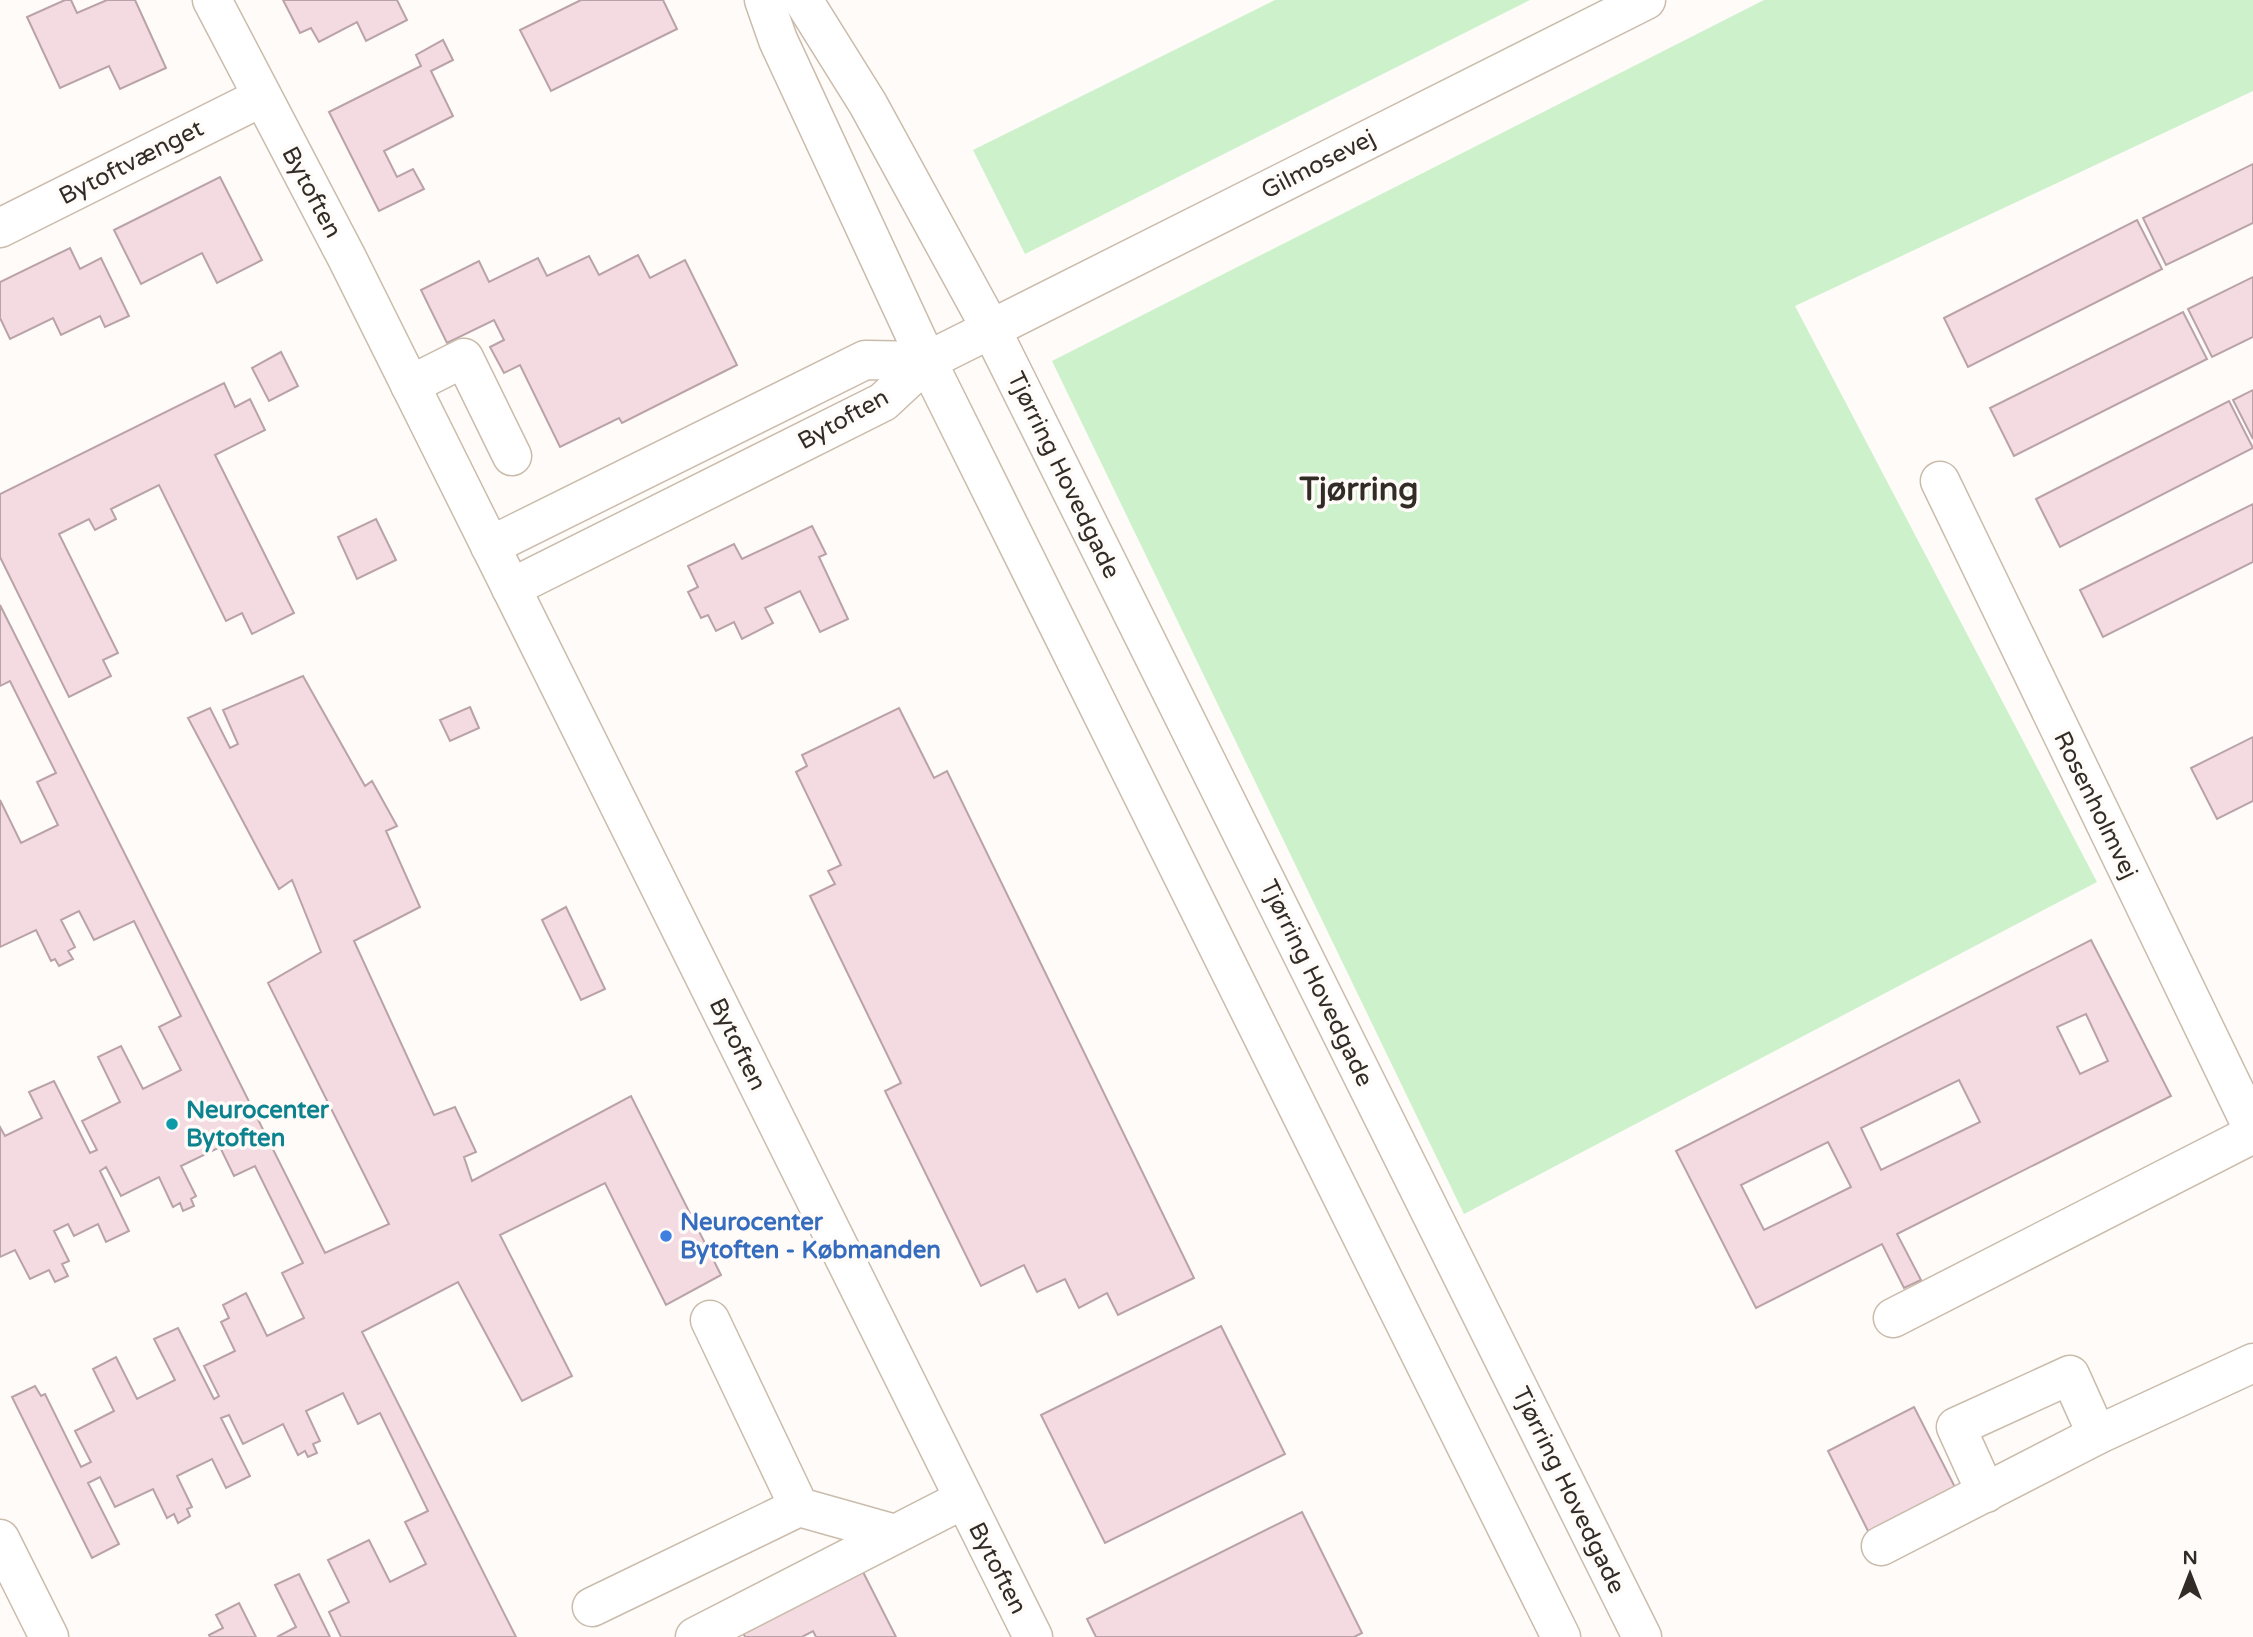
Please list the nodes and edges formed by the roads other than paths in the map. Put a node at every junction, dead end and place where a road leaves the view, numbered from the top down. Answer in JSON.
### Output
{"nodes":[{"id":1,"x":212,"y":0,"type":"edge"},
{"id":2,"x":764,"y":0,"type":"edge"},
{"id":3,"x":803,"y":0,"type":"edge"},
{"id":4,"x":1646,"y":0,"type":"edge"},
{"id":5,"x":262,"y":97,"type":"junction"},
{"id":6,"x":0,"y":228,"type":"edge"},
{"id":7,"x":991,"y":329,"type":"junction"},
{"id":8,"x":927,"y":361,"type":"junction"},
{"id":9,"x":410,"y":385,"type":"junction"},
{"id":10,"x":512,"y":456,"type":"dead end"},
{"id":11,"x":1940,"y":481,"type":"dead end"},
{"id":12,"x":491,"y":546,"type":"junction"},
{"id":13,"x":511,"y":588,"type":"junction"},
{"id":14,"x":2253,"y":1131,"type":"edge"},
{"id":15,"x":1894,"y":1318,"type":"dead end"},
{"id":16,"x":710,"y":1320,"type":"dead end"},
{"id":17,"x":2253,"y":1363,"type":"edge"},
{"id":18,"x":2097,"y":1435,"type":"junction"},
{"id":19,"x":1986,"y":1493,"type":"junction"},
{"id":20,"x":964,"y":1499,"type":"junction"},
{"id":21,"x":799,"y":1507,"type":"junction"},
{"id":22,"x":895,"y":1534,"type":"junction"},
{"id":23,"x":0,"y":1539,"type":"edge"},
{"id":24,"x":1881,"y":1546,"type":"dead end"},
{"id":25,"x":592,"y":1607,"type":"dead end"},
{"id":26,"x":49,"y":1637,"type":"edge"},
{"id":27,"x":695,"y":1637,"type":"edge"},
{"id":28,"x":1033,"y":1637,"type":"edge"},
{"id":29,"x":1561,"y":1637,"type":"edge"},
{"id":30,"x":1642,"y":1637,"type":"edge"}],
"edges":[{"from":1,"to":5,"type":"street","name":"Bytoften"},
{"from":2,"to":8,"type":"street"},
{"from":3,"to":7,"type":"street","name":"Tjørring Hovedgade"},
{"from":4,"to":7,"type":"street","name":"Gilmosevej"},
{"from":5,"to":6,"type":"street","name":"Bytoftvænget"},
{"from":5,"to":9,"type":"street","name":"Bytoften"},
{"from":7,"to":8,"type":"street"},
{"from":7,"to":30,"type":"street","name":"Tjørring Hovedgade"},
{"from":8,"to":12,"type":"street","name":"Bytoften"},
{"from":8,"to":13,"type":"street","name":"Bytoften"},
{"from":8,"to":29,"type":"street"},
{"from":9,"to":10,"type":"street"},
{"from":9,"to":12,"type":"street","name":"Bytoften"},
{"from":11,"to":14,"type":"street","name":"Rosenholmvej"},
{"from":12,"to":13,"type":"street","name":"Bytoften"},
{"from":13,"to":20,"type":"street","name":"Bytoften"},
{"from":14,"to":15,"type":"street"},
{"from":16,"to":21,"type":"street"},
{"from":17,"to":18,"type":"street"},
{"from":18,"to":19,"type":"street"},
{"from":18,"to":19,"type":"street"},
{"from":19,"to":24,"type":"street"},
{"from":20,"to":22,"type":"street","name":"Bytoften"},
{"from":20,"to":28,"type":"street","name":"Bytoften"},
{"from":21,"to":22,"type":"street"},
{"from":21,"to":25,"type":"street"},
{"from":22,"to":27,"type":"street","name":"Bytoften"},
{"from":23,"to":26,"type":"street"}]}
